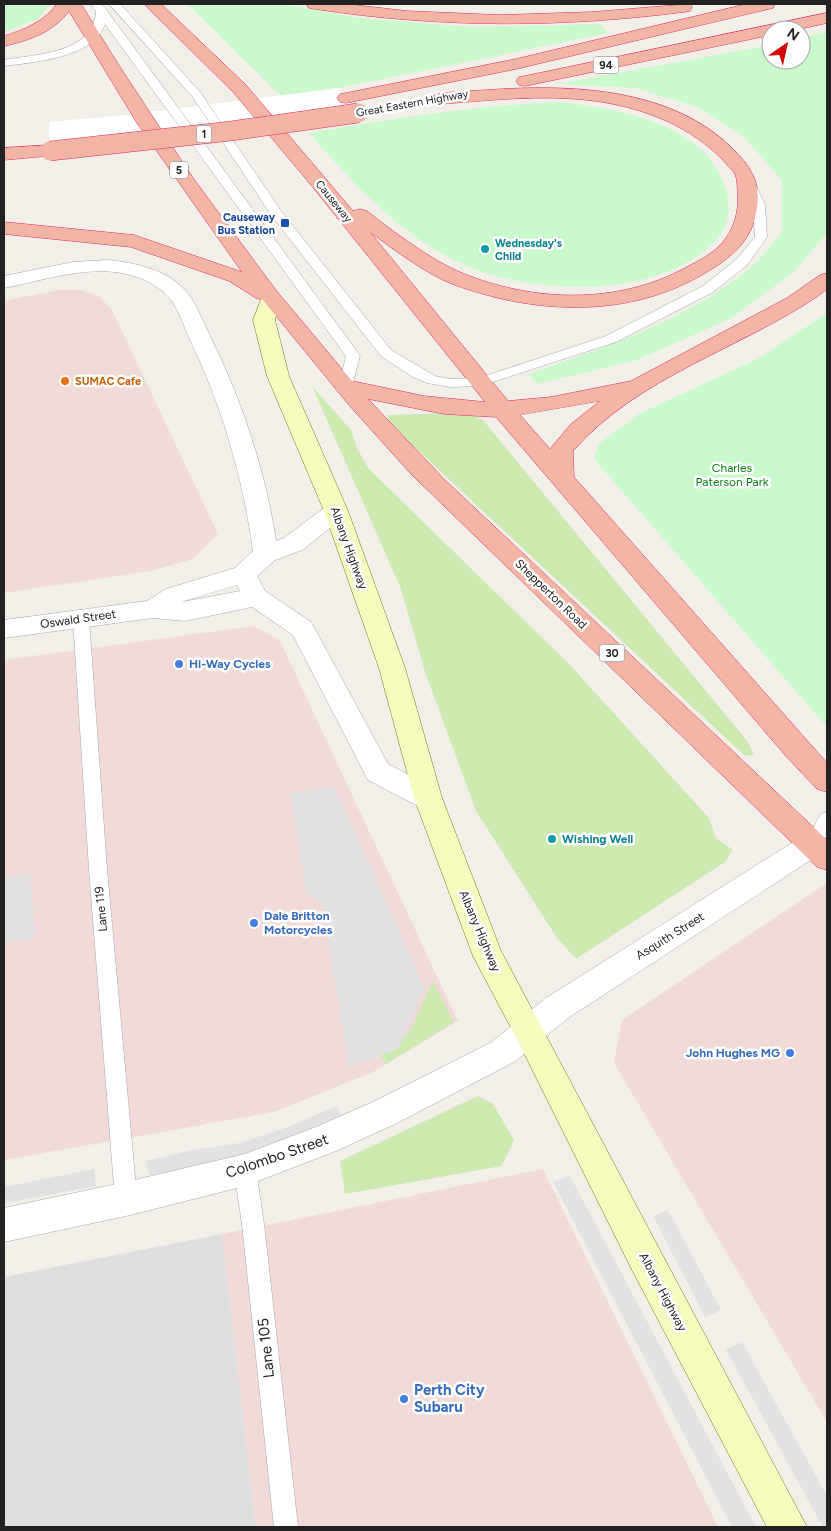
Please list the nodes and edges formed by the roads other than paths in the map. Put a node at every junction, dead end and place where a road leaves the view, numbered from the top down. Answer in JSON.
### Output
{"nodes":[{"id":1,"x":66,"y":4,"type":"edge"},
{"id":2,"x":73,"y":4,"type":"edge"},
{"id":3,"x":114,"y":4,"type":"edge"},
{"id":4,"x":152,"y":4,"type":"edge"},
{"id":5,"x":315,"y":4,"type":"edge"},
{"id":6,"x":709,"y":4,"type":"edge"},
{"id":7,"x":767,"y":4,"type":"edge"},
{"id":8,"x":98,"y":7,"type":"edge"},
{"id":9,"x":827,"y":18,"type":"edge"},
{"id":10,"x":811,"y":21,"type":"edge"},
{"id":11,"x":761,"y":32,"type":"edge"},
{"id":12,"x":93,"y":37,"type":"junction"},
{"id":13,"x":4,"y":41,"type":"edge"},
{"id":14,"x":4,"y":63,"type":"edge"},
{"id":15,"x":440,"y":99,"type":"junction"},
{"id":16,"x":422,"y":102,"type":"dead end"},
{"id":17,"x":376,"y":110,"type":"dead end"},
{"id":18,"x":58,"y":132,"type":"dead end"},
{"id":19,"x":4,"y":154,"type":"edge"},
{"id":20,"x":745,"y":175,"type":"junction"},
{"id":21,"x":318,"y":181,"type":"junction"},
{"id":22,"x":4,"y":228,"type":"edge"},
{"id":23,"x":827,"y":279,"type":"edge"},
{"id":24,"x":4,"y":282,"type":"edge"},
{"id":25,"x":270,"y":298,"type":"junction"},
{"id":26,"x":480,"y":382,"type":"junction"},
{"id":27,"x":639,"y":384,"type":"junction"},
{"id":28,"x":346,"y":387,"type":"junction"},
{"id":29,"x":503,"y":410,"type":"junction"},
{"id":30,"x":563,"y":480,"type":"junction"},
{"id":31,"x":336,"y":511,"type":"junction"},
{"id":32,"x":266,"y":554,"type":"junction"},
{"id":33,"x":244,"y":574,"type":"junction"},
{"id":34,"x":256,"y":597,"type":"junction"},
{"id":35,"x":153,"y":609,"type":"junction"},
{"id":36,"x":81,"y":619,"type":"junction"},
{"id":37,"x":4,"y":629,"type":"edge"},
{"id":38,"x":794,"y":747,"type":"junction"},
{"id":39,"x":827,"y":764,"type":"edge"},
{"id":40,"x":827,"y":781,"type":"edge"},
{"id":41,"x":428,"y":798,"type":"junction"},
{"id":42,"x":827,"y":819,"type":"edge"},
{"id":43,"x":820,"y":851,"type":"edge"},
{"id":44,"x":529,"y":1031,"type":"junction"},
{"id":45,"x":245,"y":1170,"type":"junction"},
{"id":46,"x":126,"y":1199,"type":"junction"},
{"id":47,"x":4,"y":1226,"type":"edge"},
{"id":48,"x":286,"y":1527,"type":"edge"},
{"id":49,"x":788,"y":1527,"type":"edge"}],
"edges":[{"from":1,"to":13,"type":"highway"},
{"from":2,"to":12,"type":"highway","number":"5"},
{"from":3,"to":26,"type":"lane"},
{"from":4,"to":21,"type":"highway","name":"Causeway"},
{"from":5,"to":6,"type":"highway"},
{"from":7,"to":18,"type":"highway","name":"Great Eastern Highway","number":"94"},
{"from":8,"to":12,"type":"lane"},
{"from":8,"to":28,"type":"lane"},
{"from":9,"to":10,"type":"highway","name":"Great Eastern Highway","number":"94"},
{"from":11,"to":15,"type":"highway","name":"Great Eastern Highway","number":"94"},
{"from":12,"to":14,"type":"lane"},
{"from":12,"to":25,"type":"highway","number":"5"},
{"from":15,"to":16,"type":"highway","name":"Great Eastern Highway"},
{"from":15,"to":20,"type":"highway"},
{"from":17,"to":19,"type":"highway","name":"Great Eastern Highway","number":"1","bridge":true},
{"from":20,"to":21,"type":"highway"},
{"from":20,"to":26,"type":"lane"},
{"from":21,"to":26,"type":"highway","name":"Causeway"},
{"from":22,"to":25,"type":"highway"},
{"from":23,"to":27,"type":"highway"},
{"from":24,"to":32,"type":"street"},
{"from":25,"to":28,"type":"highway","number":"5"},
{"from":25,"to":31,"type":"main road","name":"Albany Highway"},
{"from":26,"to":29,"type":"highway","name":"Causeway"},
{"from":27,"to":29,"type":"highway"},
{"from":27,"to":30,"type":"highway"},
{"from":28,"to":29,"type":"highway"},
{"from":28,"to":43,"type":"highway","name":"Shepperton Road","number":"30"},
{"from":29,"to":30,"type":"highway"},
{"from":30,"to":38,"type":"highway"},
{"from":31,"to":32,"type":"street"},
{"from":31,"to":41,"type":"main road","name":"Albany Highway"},
{"from":32,"to":33,"type":"street"},
{"from":33,"to":34,"type":"street"},
{"from":33,"to":35,"type":"street","name":"Oswald Street"},
{"from":34,"to":35,"type":"street","name":"Oswald Street"},
{"from":34,"to":41,"type":"street"},
{"from":35,"to":36,"type":"street","name":"Oswald Street"},
{"from":36,"to":37,"type":"street","name":"Oswald Street"},
{"from":36,"to":46,"type":"lane","name":"Lane 119"},
{"from":38,"to":39,"type":"street"},
{"from":38,"to":40,"type":"highway"},
{"from":41,"to":44,"type":"main road","name":"Albany Highway"},
{"from":42,"to":43,"type":"lane"},
{"from":43,"to":44,"type":"street","name":"Asquith Street"},
{"from":44,"to":45,"type":"street","name":"Colombo Street"},
{"from":44,"to":49,"type":"main road","name":"Albany Highway"},
{"from":45,"to":46,"type":"street","name":"Colombo Street"},
{"from":45,"to":48,"type":"lane","name":"Lane 105"},
{"from":46,"to":47,"type":"street","name":"Colombo Street"}]}
